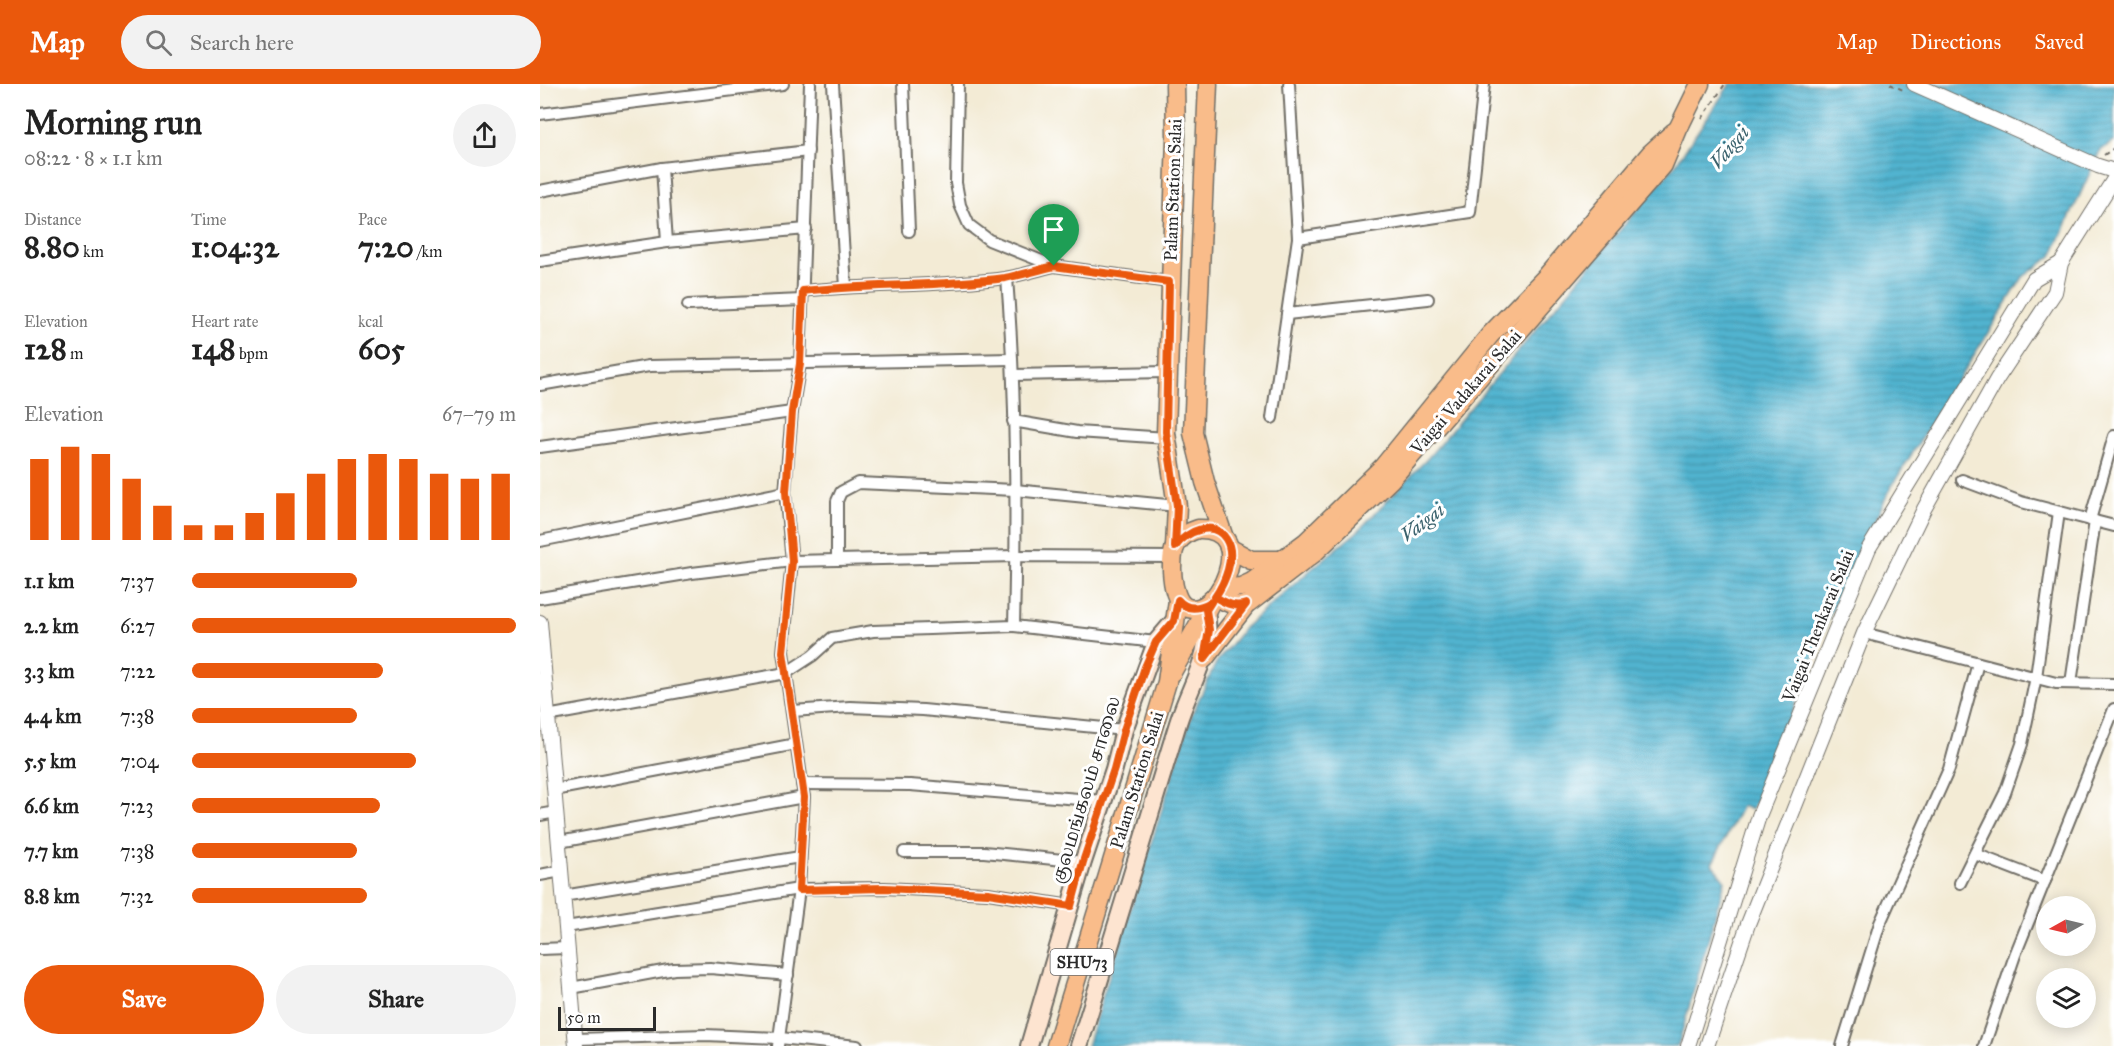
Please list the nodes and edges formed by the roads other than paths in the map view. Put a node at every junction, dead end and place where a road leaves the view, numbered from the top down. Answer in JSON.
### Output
{"nodes":[{"id":1,"x":783,"y":84,"type":"edge"},
{"id":2,"x":810,"y":84,"type":"edge"},
{"id":3,"x":833,"y":84,"type":"edge"},
{"id":4,"x":903,"y":84,"type":"edge"},
{"id":5,"x":958,"y":84,"type":"edge"},
{"id":6,"x":1175,"y":84,"type":"edge"},
{"id":7,"x":1208,"y":84,"type":"edge"},
{"id":8,"x":1289,"y":84,"type":"edge"},
{"id":9,"x":1484,"y":84,"type":"edge"},
{"id":10,"x":1700,"y":84,"type":"edge"},
{"id":11,"x":1914,"y":84,"type":"edge"},
{"id":12,"x":540,"y":114,"type":"edge"},
{"id":13,"x":1681,"y":121,"type":"junction"},
{"id":14,"x":808,"y":151,"type":"junction"},
{"id":15,"x":662,"y":168,"type":"junction"},
{"id":16,"x":2114,"y":171,"type":"edge"},
{"id":17,"x":2114,"y":179,"type":"edge"},
{"id":18,"x":540,"y":191,"type":"edge"},
{"id":19,"x":806,"y":229,"type":"junction"},
{"id":20,"x":909,"y":231,"type":"dead end"},
{"id":21,"x":1298,"y":238,"type":"junction"},
{"id":22,"x":667,"y":242,"type":"junction"},
{"id":23,"x":540,"y":261,"type":"edge"},
{"id":24,"x":2061,"y":263,"type":"junction"},
{"id":25,"x":1054,"y":266,"type":"junction"},
{"id":26,"x":1006,"y":278,"type":"junction"},
{"id":27,"x":1169,"y":282,"type":"junction"},
{"id":28,"x":846,"y":286,"type":"junction"},
{"id":29,"x":803,"y":295,"type":"junction"},
{"id":30,"x":1428,"y":299,"type":"dead end"},
{"id":31,"x":688,"y":304,"type":"dead end"},
{"id":32,"x":1287,"y":314,"type":"junction"},
{"id":33,"x":1012,"y":359,"type":"junction"},
{"id":34,"x":800,"y":364,"type":"junction"},
{"id":35,"x":1167,"y":372,"type":"junction"},
{"id":36,"x":1013,"y":375,"type":"junction"},
{"id":37,"x":540,"y":385,"type":"edge"},
{"id":38,"x":792,"y":412,"type":"junction"},
{"id":39,"x":1272,"y":418,"type":"dead end"},
{"id":40,"x":1013,"y":421,"type":"junction"},
{"id":41,"x":2114,"y":436,"type":"edge"},
{"id":42,"x":1167,"y":438,"type":"junction"},
{"id":43,"x":540,"y":447,"type":"edge"},
{"id":44,"x":1962,"y":480,"type":"dead end"},
{"id":45,"x":1015,"y":490,"type":"junction"},
{"id":46,"x":786,"y":492,"type":"junction"},
{"id":47,"x":1177,"y":506,"type":"junction"},
{"id":48,"x":2059,"y":512,"type":"junction"},
{"id":49,"x":2092,"y":520,"type":"junction"},
{"id":50,"x":2114,"y":526,"type":"edge"},
{"id":51,"x":540,"y":540,"type":"edge"},
{"id":52,"x":1226,"y":541,"type":"junction"},
{"id":53,"x":1173,"y":552,"type":"junction"},
{"id":54,"x":1016,"y":556,"type":"junction"},
{"id":55,"x":837,"y":560,"type":"junction"},
{"id":56,"x":1282,"y":560,"type":"junction"},
{"id":57,"x":792,"y":561,"type":"junction"},
{"id":58,"x":540,"y":598,"type":"edge"},
{"id":59,"x":1178,"y":600,"type":"junction"},
{"id":60,"x":1213,"y":600,"type":"junction"},
{"id":61,"x":1246,"y":604,"type":"junction"},
{"id":62,"x":1174,"y":621,"type":"junction"},
{"id":63,"x":540,"y":622,"type":"edge"},
{"id":64,"x":1014,"y":626,"type":"junction"},
{"id":65,"x":1864,"y":633,"type":"junction"},
{"id":66,"x":1156,"y":642,"type":"junction"},
{"id":67,"x":1204,"y":659,"type":"junction"},
{"id":68,"x":1978,"y":663,"type":"junction"},
{"id":69,"x":786,"y":673,"type":"junction"},
{"id":70,"x":2036,"y":678,"type":"junction"},
{"id":71,"x":1167,"y":682,"type":"junction"},
{"id":72,"x":2071,"y":683,"type":"junction"},
{"id":73,"x":2114,"y":684,"type":"edge"},
{"id":74,"x":543,"y":689,"type":"edge"},
{"id":75,"x":2114,"y":709,"type":"edge"},
{"id":76,"x":792,"y":711,"type":"junction"},
{"id":77,"x":548,"y":716,"type":"junction"},
{"id":78,"x":1124,"y":730,"type":"junction"},
{"id":79,"x":796,"y":744,"type":"junction"},
{"id":80,"x":802,"y":784,"type":"junction"},
{"id":81,"x":554,"y":790,"type":"junction"},
{"id":82,"x":804,"y":797,"type":"junction"},
{"id":83,"x":1103,"y":801,"type":"junction"},
{"id":84,"x":556,"y":812,"type":"junction"},
{"id":85,"x":540,"y":815,"type":"edge"},
{"id":86,"x":559,"y":842,"type":"junction"},
{"id":87,"x":904,"y":852,"type":"dead end"},
{"id":88,"x":1975,"y":854,"type":"junction"},
{"id":89,"x":800,"y":857,"type":"junction"},
{"id":90,"x":1083,"y":862,"type":"junction"},
{"id":91,"x":561,"y":871,"type":"junction"},
{"id":92,"x":540,"y":875,"type":"edge"},
{"id":93,"x":2045,"y":881,"type":"junction"},
{"id":94,"x":1960,"y":883,"type":"dead end"},
{"id":95,"x":799,"y":890,"type":"junction"},
{"id":96,"x":563,"y":896,"type":"junction"},
{"id":97,"x":1071,"y":906,"type":"junction"},
{"id":98,"x":566,"y":927,"type":"junction"},
{"id":99,"x":568,"y":948,"type":"junction"},
{"id":100,"x":540,"y":950,"type":"edge"},
{"id":101,"x":788,"y":975,"type":"junction"},
{"id":102,"x":571,"y":988,"type":"junction"},
{"id":103,"x":576,"y":1042,"type":"edge"},
{"id":104,"x":779,"y":1042,"type":"edge"},
{"id":105,"x":857,"y":1046,"type":"edge"},
{"id":106,"x":1029,"y":1046,"type":"edge"},
{"id":107,"x":1056,"y":1046,"type":"edge"},
{"id":108,"x":1080,"y":1046,"type":"edge"},
{"id":109,"x":1688,"y":1046,"type":"edge"},
{"id":110,"x":1707,"y":1046,"type":"edge"},
{"id":111,"x":1842,"y":1046,"type":"edge"},
{"id":112,"x":1984,"y":1046,"type":"edge"}],
"edges":[{"from":1,"to":12,"type":"street"},
{"from":2,"to":14,"type":"street"},
{"from":3,"to":28,"type":"street"},
{"from":4,"to":20,"type":"street"},
{"from":5,"to":25,"type":"street"},
{"from":6,"to":27,"type":"main road","name":"Palam Station Salai","number":"SHU73"},
{"from":7,"to":52,"type":"main road","name":"Palam Station Salai","number":"SHU73"},
{"from":8,"to":21,"type":"street"},
{"from":9,"to":21,"type":"street"},
{"from":10,"to":13,"type":"main road","name":"Vaigai Vadakarai Salai"},
{"from":11,"to":16,"type":"street"},
{"from":13,"to":56,"type":"main road","name":"Vaigai Vadakarai Salai"},
{"from":13,"to":61,"type":"main road","name":"Vaigai Vadakarai Salai"},
{"from":14,"to":15,"type":"street"},
{"from":14,"to":19,"type":"street"},
{"from":15,"to":18,"type":"street"},
{"from":15,"to":22,"type":"street"},
{"from":17,"to":24,"type":"street","name":"Vaigai Thenkarai Salai"},
{"from":19,"to":22,"type":"street"},
{"from":19,"to":29,"type":"street"},
{"from":21,"to":32,"type":"street"},
{"from":22,"to":23,"type":"street"},
{"from":24,"to":65,"type":"street","name":"Vaigai Thenkarai Salai"},
{"from":24,"to":109,"type":"street","name":"Vaigai Thenkarai Salai"},
{"from":25,"to":26,"type":"street"},
{"from":25,"to":27,"type":"street"},
{"from":26,"to":28,"type":"street"},
{"from":26,"to":33,"type":"street"},
{"from":27,"to":35,"type":"main road","name":"Palam Station Salai","number":"SHU73"},
{"from":28,"to":29,"type":"street"},
{"from":29,"to":31,"type":"street"},
{"from":29,"to":34,"type":"street"},
{"from":30,"to":32,"type":"street"},
{"from":32,"to":39,"type":"street"},
{"from":33,"to":34,"type":"street"},
{"from":33,"to":36,"type":"street"},
{"from":34,"to":37,"type":"street"},
{"from":34,"to":38,"type":"street"},
{"from":35,"to":36,"type":"street"},
{"from":35,"to":42,"type":"main road","name":"Palam Station Salai","number":"SHU73"},
{"from":36,"to":40,"type":"street"},
{"from":38,"to":43,"type":"street"},
{"from":38,"to":46,"type":"street"},
{"from":40,"to":42,"type":"street"},
{"from":40,"to":45,"type":"street"},
{"from":41,"to":49,"type":"street"},
{"from":42,"to":47,"type":"main road","name":"Palam Station Salai","number":"SHU73"},
{"from":44,"to":48,"type":"street"},
{"from":45,"to":47,"type":"street"},
{"from":45,"to":54,"type":"street"},
{"from":45,"to":55,"type":"street"},
{"from":46,"to":51,"type":"street"},
{"from":46,"to":57,"type":"street"},
{"from":47,"to":53,"type":"main road","name":"Palam Station Salai","number":"SHU73"},
{"from":48,"to":49,"type":"street"},
{"from":48,"to":70,"type":"street"},
{"from":49,"to":50,"type":"street"},
{"from":49,"to":72,"type":"street"},
{"from":52,"to":53,"type":"main road"},
{"from":52,"to":56,"type":"main road"},
{"from":52,"to":60,"type":"main road","number":"SHU73"},
{"from":53,"to":54,"type":"street"},
{"from":53,"to":59,"type":"main road","number":"SHU73"},
{"from":54,"to":55,"type":"street"},
{"from":54,"to":64,"type":"street"},
{"from":55,"to":57,"type":"street"},
{"from":56,"to":60,"type":"main road","name":"Vaigai Vadakarai Salai"},
{"from":57,"to":58,"type":"street"},
{"from":57,"to":69,"type":"street"},
{"from":59,"to":60,"type":"main road"},
{"from":59,"to":62,"type":"main road","name":"Palam Station Salai","number":"SHU73"},
{"from":60,"to":61,"type":"main road"},
{"from":60,"to":67,"type":"main road"},
{"from":60,"to":71,"type":"main road","name":"Palam Station Salai","number":"SHU73"},
{"from":61,"to":67,"type":"main road","name":"Vaigai Vadakarai Salai"},
{"from":62,"to":66,"type":"main road","name":"குலமங்கலம் சாலை"},
{"from":62,"to":71,"type":"main road","name":"Palam Station Salai","number":"SHU73"},
{"from":63,"to":74,"type":"street"},
{"from":64,"to":66,"type":"street"},
{"from":64,"to":69,"type":"street"},
{"from":65,"to":68,"type":"street"},
{"from":65,"to":110,"type":"street","name":"Vaigai Thenkarai Salai"},
{"from":66,"to":78,"type":"main road","name":"குலமங்கலம் சாலை"},
{"from":67,"to":108,"type":"main road"},
{"from":68,"to":70,"type":"street"},
{"from":68,"to":111,"type":"street"},
{"from":69,"to":76,"type":"street"},
{"from":69,"to":77,"type":"street"},
{"from":70,"to":72,"type":"street"},
{"from":70,"to":88,"type":"street"},
{"from":71,"to":107,"type":"main road","name":"Palam Station Salai","number":"SHU73"},
{"from":72,"to":73,"type":"street"},
{"from":74,"to":77,"type":"street"},
{"from":75,"to":93,"type":"street"},
{"from":76,"to":78,"type":"street"},
{"from":76,"to":79,"type":"street"},
{"from":77,"to":81,"type":"street"},
{"from":78,"to":83,"type":"main road","name":"குலமங்கலம் சாலை"},
{"from":79,"to":80,"type":"street"},
{"from":79,"to":81,"type":"street"},
{"from":80,"to":82,"type":"street"},
{"from":80,"to":83,"type":"street"},
{"from":81,"to":84,"type":"street"},
{"from":82,"to":86,"type":"street"},
{"from":82,"to":89,"type":"street"},
{"from":83,"to":90,"type":"main road","name":"குலமங்கலம் சாலை"},
{"from":84,"to":85,"type":"street"},
{"from":84,"to":86,"type":"street"},
{"from":86,"to":91,"type":"street"},
{"from":87,"to":90,"type":"street"},
{"from":88,"to":93,"type":"street"},
{"from":88,"to":94,"type":"street"},
{"from":89,"to":95,"type":"street"},
{"from":89,"to":96,"type":"street"},
{"from":90,"to":97,"type":"main road","name":"குலமங்கலம் சாலை"},
{"from":91,"to":92,"type":"street"},
{"from":91,"to":96,"type":"street"},
{"from":93,"to":112,"type":"street"},
{"from":95,"to":97,"type":"street"},
{"from":95,"to":98,"type":"street"},
{"from":95,"to":101,"type":"street"},
{"from":96,"to":98,"type":"street"},
{"from":97,"to":106,"type":"main road","name":"குலமங்கலம் சாலை"},
{"from":98,"to":99,"type":"street"},
{"from":99,"to":100,"type":"street"},
{"from":99,"to":102,"type":"street"},
{"from":101,"to":102,"type":"street"},
{"from":101,"to":104,"type":"street"},
{"from":102,"to":103,"type":"street"},
{"from":103,"to":104,"type":"street"},
{"from":104,"to":105,"type":"street"}]}
